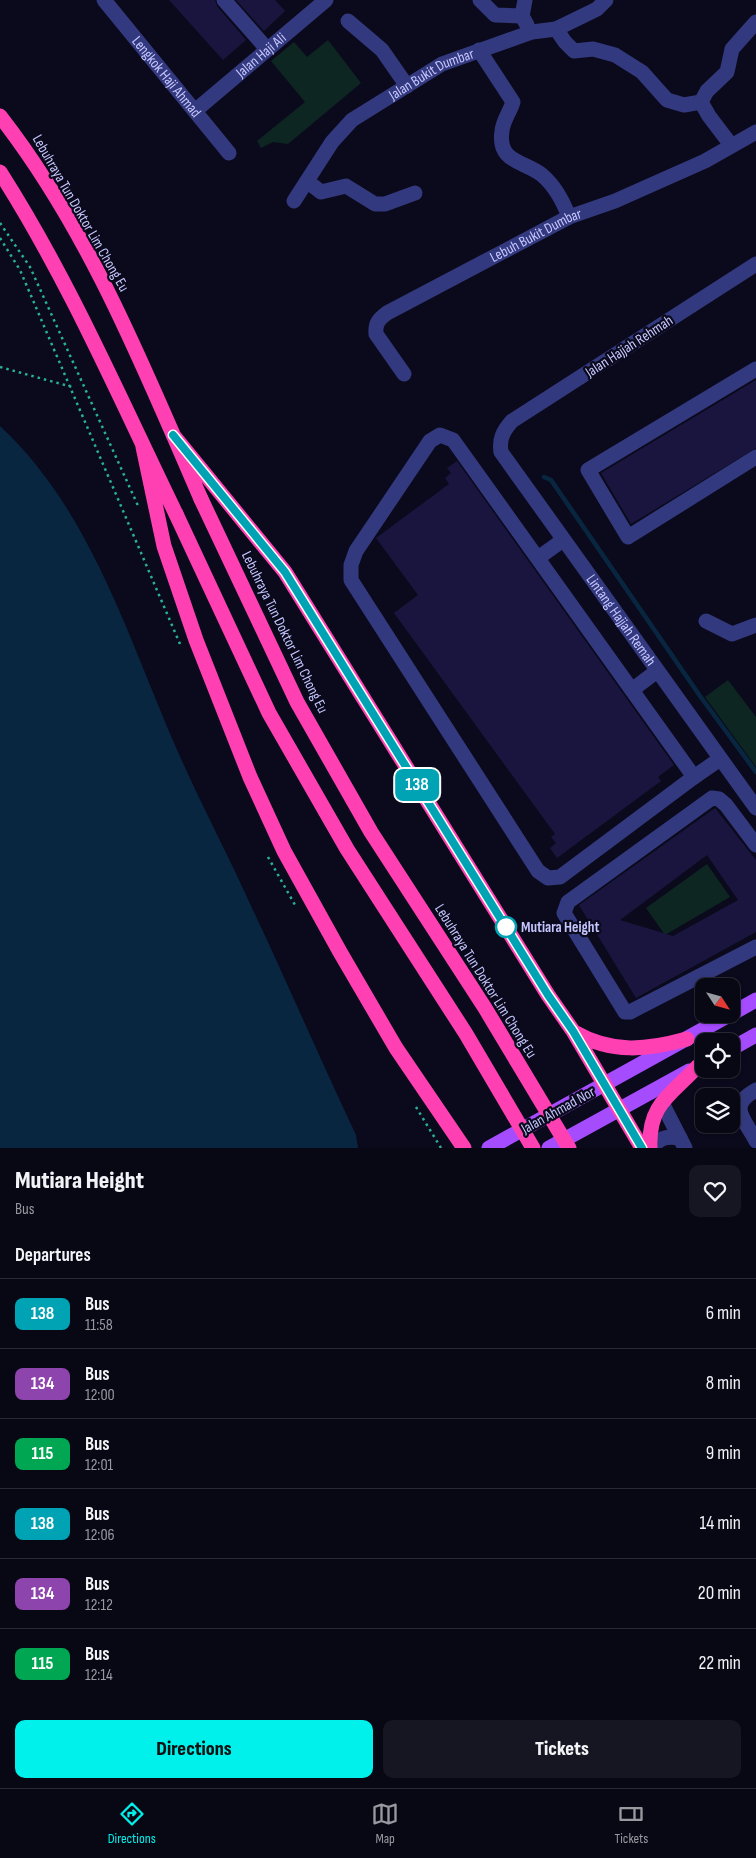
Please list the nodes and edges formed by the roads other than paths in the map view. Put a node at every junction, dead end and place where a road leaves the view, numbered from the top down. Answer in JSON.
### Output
{"nodes":[{"id":1,"x":104,"y":0,"type":"edge"},
{"id":2,"x":224,"y":0,"type":"edge"},
{"id":3,"x":480,"y":0,"type":"edge"},
{"id":4,"x":525,"y":0,"type":"edge"},
{"id":5,"x":606,"y":0,"type":"edge"},
{"id":6,"x":319,"y":2,"type":"edge"},
{"id":7,"x":522,"y":16,"type":"junction"},
{"id":8,"x":348,"y":21,"type":"dead end"},
{"id":9,"x":756,"y":22,"type":"edge"},
{"id":10,"x":556,"y":30,"type":"junction"},
{"id":11,"x":532,"y":32,"type":"junction"},
{"id":12,"x":268,"y":49,"type":"junction"},
{"id":13,"x":479,"y":50,"type":"junction"},
{"id":14,"x":407,"y":86,"type":"junction"},
{"id":15,"x":701,"y":102,"type":"junction"},
{"id":16,"x":196,"y":110,"type":"junction"},
{"id":17,"x":0,"y":116,"type":"edge"},
{"id":18,"x":756,"y":132,"type":"edge"},
{"id":19,"x":731,"y":145,"type":"junction"},
{"id":20,"x":229,"y":153,"type":"dead end"},
{"id":21,"x":0,"y":172,"type":"edge"},
{"id":22,"x":308,"y":182,"type":"junction"},
{"id":23,"x":414,"y":193,"type":"dead end"},
{"id":24,"x":294,"y":201,"type":"dead end"},
{"id":25,"x":569,"y":216,"type":"junction"},
{"id":26,"x":756,"y":264,"type":"edge"},
{"id":27,"x":756,"y":370,"type":"edge"},
{"id":28,"x":404,"y":374,"type":"dead end"},
{"id":29,"x":504,"y":429,"type":"joint"},
{"id":30,"x":173,"y":435,"type":"junction"},
{"id":31,"x":143,"y":447,"type":"junction"},
{"id":32,"x":756,"y":457,"type":"edge"},
{"id":33,"x":563,"y":540,"type":"junction"},
{"id":34,"x":538,"y":558,"type":"junction"},
{"id":35,"x":706,"y":621,"type":"dead end"},
{"id":36,"x":756,"y":625,"type":"edge"},
{"id":37,"x":657,"y":671,"type":"junction"},
{"id":38,"x":632,"y":690,"type":"junction"},
{"id":39,"x":720,"y":759,"type":"junction"},
{"id":40,"x":694,"y":777,"type":"junction"},
{"id":41,"x":756,"y":808,"type":"edge"},
{"id":42,"x":756,"y":845,"type":"edge"},
{"id":43,"x":756,"y":946,"type":"edge"},
{"id":44,"x":756,"y":1000,"type":"edge"},
{"id":45,"x":740,"y":1009,"type":"edge"},
{"id":46,"x":714,"y":1023,"type":"edge"},
{"id":47,"x":573,"y":1031,"type":"junction"},
{"id":48,"x":756,"y":1036,"type":"edge"},
{"id":49,"x":687,"y":1038,"type":"junction"},
{"id":50,"x":740,"y":1044,"type":"edge"},
{"id":51,"x":695,"y":1068,"type":"edge"},
{"id":52,"x":695,"y":1071,"type":"edge"},
{"id":53,"x":605,"y":1084,"type":"junction"},
{"id":54,"x":756,"y":1090,"type":"edge"},
{"id":55,"x":662,"y":1103,"type":"junction"},
{"id":56,"x":620,"y":1110,"type":"junction"},
{"id":57,"x":756,"y":1140,"type":"edge"},
{"id":58,"x":682,"y":1143,"type":"edge"},
{"id":59,"x":464,"y":1148,"type":"edge"},
{"id":60,"x":490,"y":1148,"type":"edge"},
{"id":61,"x":533,"y":1148,"type":"edge"},
{"id":62,"x":549,"y":1148,"type":"edge"},
{"id":63,"x":569,"y":1148,"type":"edge"},
{"id":64,"x":642,"y":1148,"type":"edge"},
{"id":65,"x":651,"y":1148,"type":"edge"}],
"edges":[{"from":1,"to":16,"type":"street","name":"Lengkok Haji Ahmad"},
{"from":2,"to":12,"type":"street"},
{"from":3,"to":7,"type":"street"},
{"from":4,"to":7,"type":"street"},
{"from":5,"to":10,"type":"street","name":"Jalan Bukit Dumbar"},
{"from":6,"to":12,"type":"street","name":"Jalan Haji Ali"},
{"from":7,"to":11,"type":"street"},
{"from":8,"to":14,"type":"street"},
{"from":9,"to":15,"type":"street"},
{"from":10,"to":11,"type":"street","name":"Jalan Bukit Dumbar"},
{"from":10,"to":15,"type":"street"},
{"from":11,"to":13,"type":"street","name":"Jalan Bukit Dumbar"},
{"from":12,"to":16,"type":"street","name":"Jalan Haji Ali"},
{"from":13,"to":14,"type":"street","name":"Jalan Bukit Dumbar"},
{"from":13,"to":25,"type":"street"},
{"from":14,"to":22,"type":"street","name":"Jalan Bukit Dumbar"},
{"from":15,"to":19,"type":"street"},
{"from":16,"to":20,"type":"street","name":"Lengkok Haji Ahmad"},
{"from":17,"to":30,"type":"highway","name":"Lebuhraya Tun Doktor Lim Chong Eu"},
{"from":18,"to":19,"type":"street","name":"Lebuh Bukit Dumbar"},
{"from":19,"to":25,"type":"street","name":"Lebuh Bukit Dumbar"},
{"from":21,"to":31,"type":"highway"},
{"from":22,"to":23,"type":"street"},
{"from":22,"to":24,"type":"street","name":"Jalan Bukit Dumbar"},
{"from":25,"to":28,"type":"street","name":"Lebuh Bukit Dumbar"},
{"from":26,"to":29,"type":"street","name":"Jalan Hajjah Rehmah"},
{"from":27,"to":32,"type":"street"},
{"from":29,"to":33,"type":"street","name":"Lintang Hajjah Remah"},
{"from":30,"to":47,"type":"highway"},
{"from":30,"to":63,"type":"highway","name":"Lebuhraya Tun Doktor Lim Chong Eu","bridge":true},
{"from":31,"to":59,"type":"highway"},
{"from":31,"to":61,"type":"highway","bridge":true},
{"from":33,"to":34,"type":"street"},
{"from":33,"to":37,"type":"street","name":"Lintang Hajjah Remah"},
{"from":34,"to":38,"type":"street"},
{"from":34,"to":40,"type":"street"},
{"from":35,"to":36,"type":"street"},
{"from":37,"to":38,"type":"street"},
{"from":37,"to":39,"type":"street","name":"Lintang Hajjah Remah"},
{"from":38,"to":40,"type":"street"},
{"from":39,"to":40,"type":"street"},
{"from":39,"to":41,"type":"street","name":"Lintang Hajjah Remah"},
{"from":42,"to":43,"type":"street"},
{"from":44,"to":45,"type":"main road","name":"Jalan Ahmad Nor"},
{"from":46,"to":49,"type":"main road","name":"Jalan Ahmad Nor"},
{"from":47,"to":49,"type":"highway"},
{"from":47,"to":53,"type":"highway"},
{"from":48,"to":50,"type":"main road"},
{"from":49,"to":53,"type":"main road","name":"Jalan Ahmad Nor"},
{"from":51,"to":56,"type":"main road","name":"Jalan Ahmad Nor"},
{"from":52,"to":55,"type":"highway"},
{"from":53,"to":56,"type":"highway"},
{"from":53,"to":60,"type":"main road","name":"Jalan Ahmad Nor"},
{"from":54,"to":57,"type":"street"},
{"from":55,"to":58,"type":"street"},
{"from":55,"to":65,"type":"highway"},
{"from":56,"to":62,"type":"main road","name":"Jalan Ahmad Nor"},
{"from":56,"to":64,"type":"highway"},
{"from":58,"to":65,"type":"street"}]}
